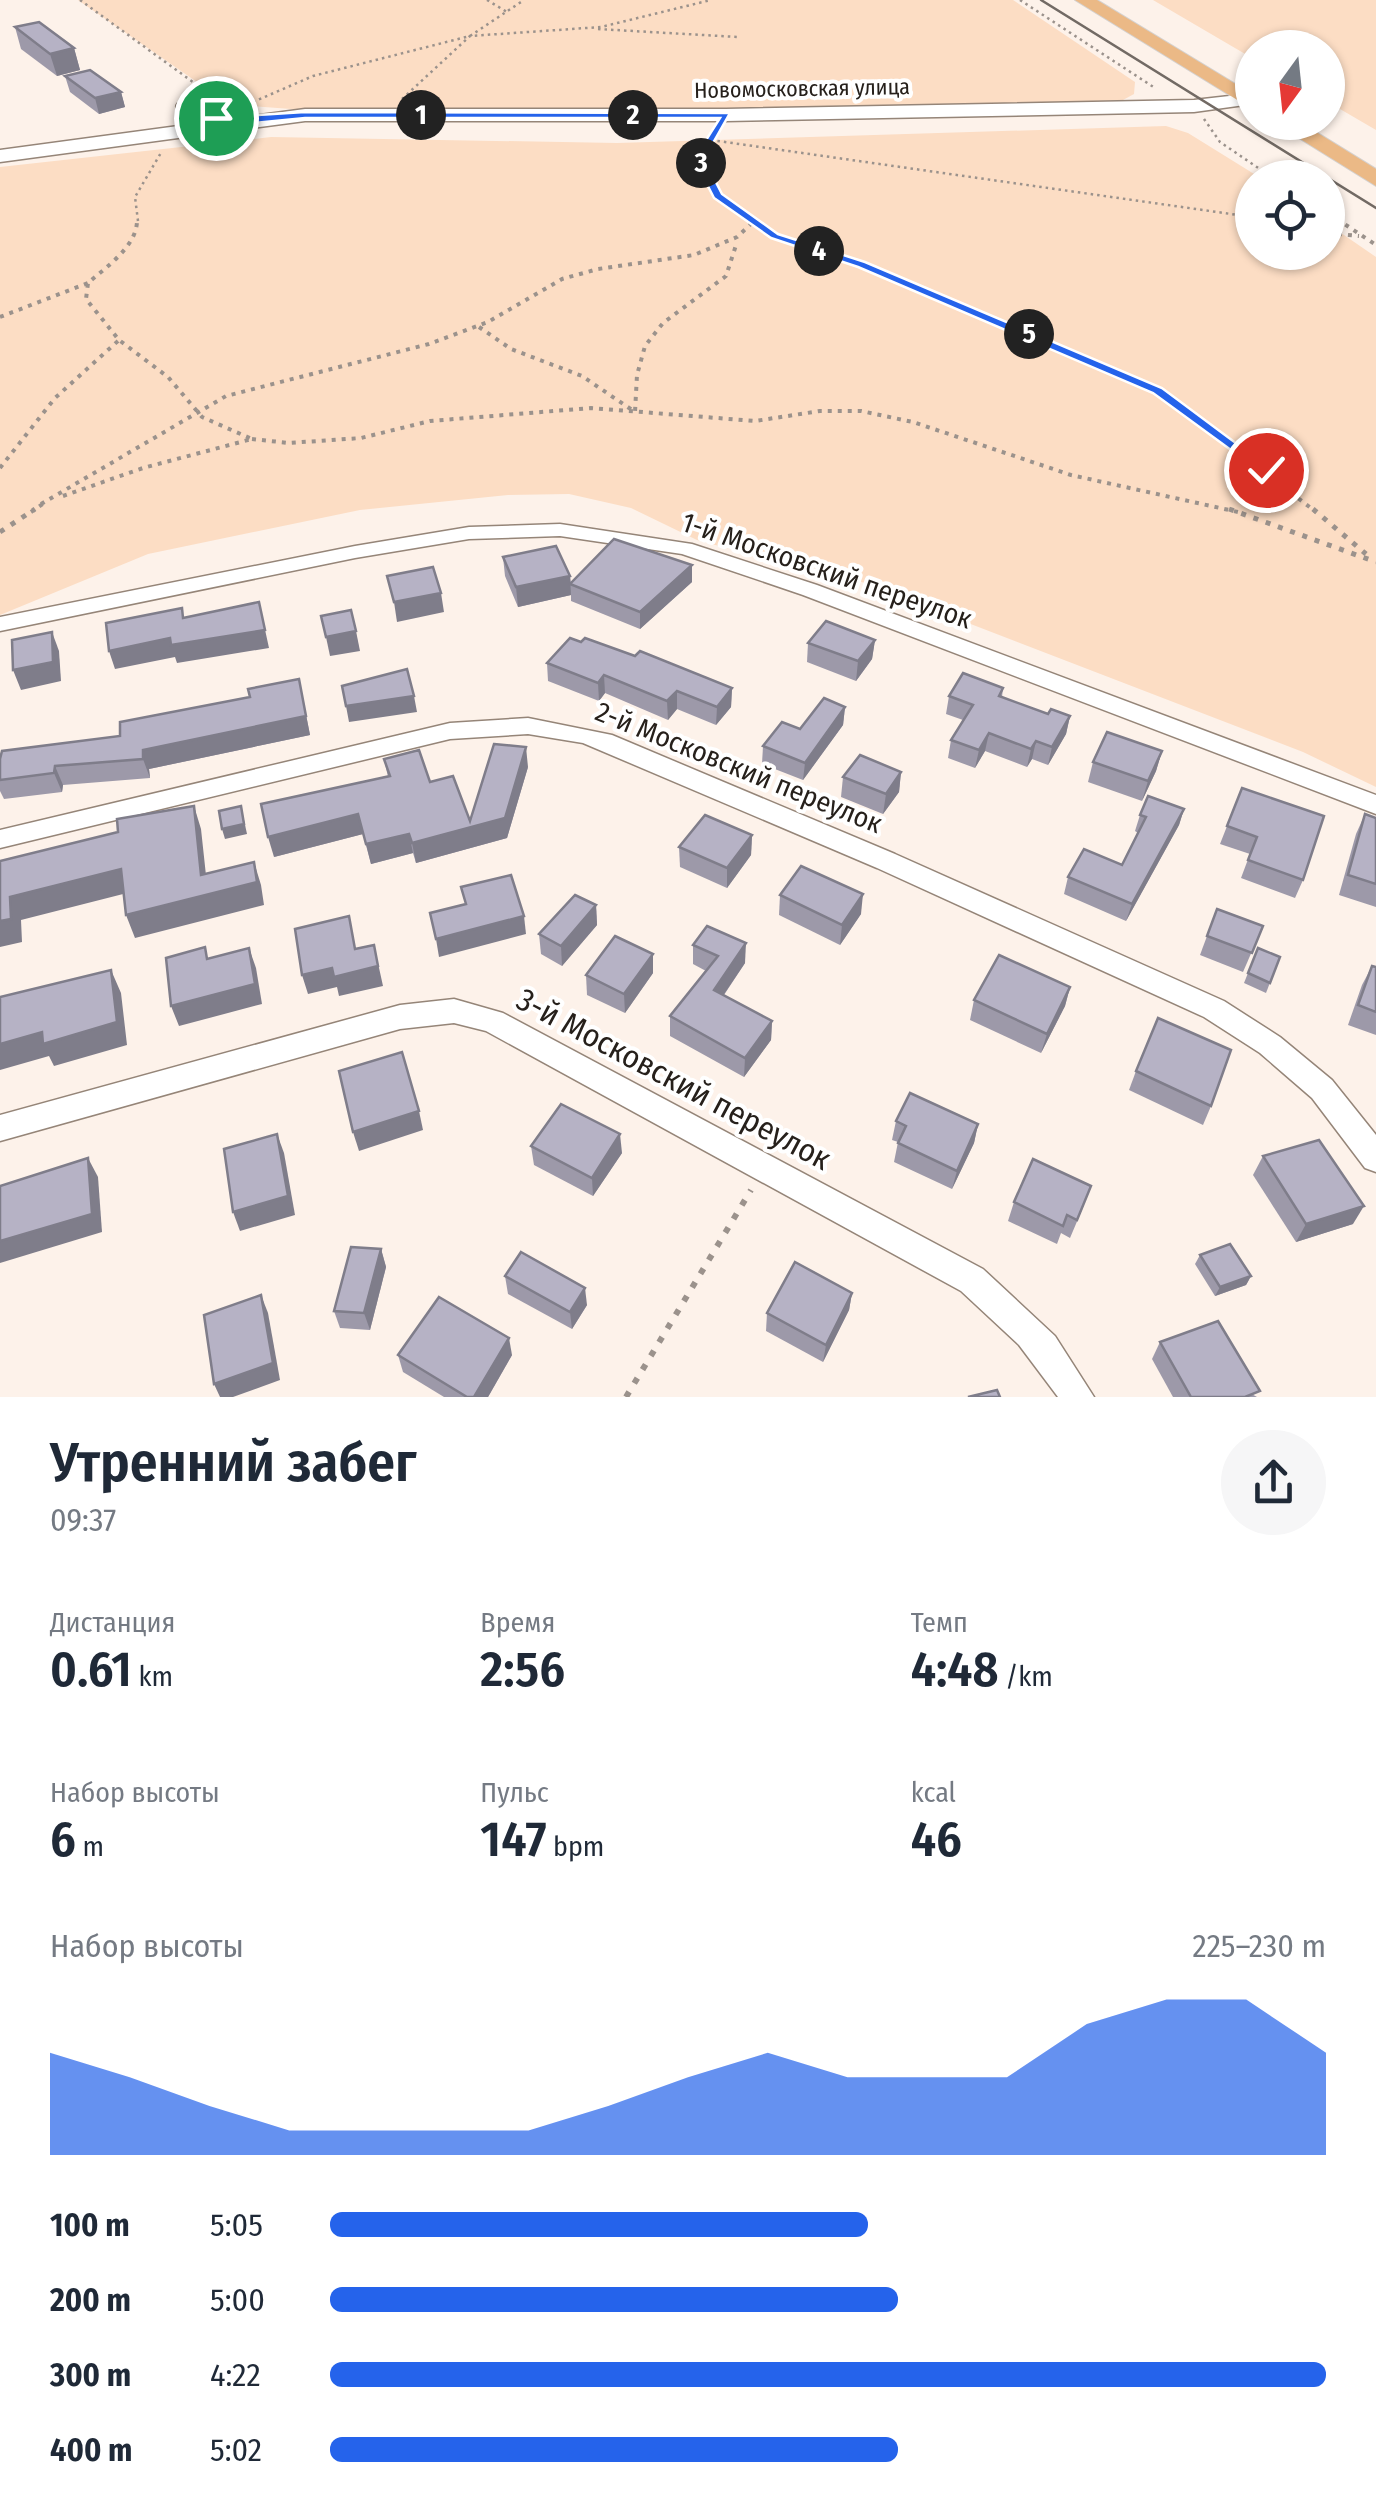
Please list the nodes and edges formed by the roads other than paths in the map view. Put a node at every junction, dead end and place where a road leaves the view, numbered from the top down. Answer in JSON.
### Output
{"nodes":[{"id":1,"x":1084,"y":0,"type":"edge"},
{"id":2,"x":1124,"y":0,"type":"edge"},
{"id":3,"x":1204,"y":48,"type":"dead end"},
{"id":4,"x":1235,"y":93,"type":"edge"},
{"id":5,"x":1235,"y":103,"type":"edge"},
{"id":6,"x":179,"y":106,"type":"dead end"},
{"id":7,"x":220,"y":121,"type":"junction"},
{"id":8,"x":1345,"y":132,"type":"edge"},
{"id":9,"x":1313,"y":140,"type":"edge"},
{"id":10,"x":1376,"y":151,"type":"edge"},
{"id":11,"x":0,"y":156,"type":"edge"},
{"id":12,"x":1376,"y":179,"type":"edge"},
{"id":13,"x":0,"y":624,"type":"edge"},
{"id":14,"x":1376,"y":805,"type":"edge"},
{"id":15,"x":0,"y":839,"type":"edge"},
{"id":16,"x":0,"y":1128,"type":"edge"},
{"id":17,"x":1376,"y":1158,"type":"edge"},
{"id":18,"x":1077,"y":1397,"type":"edge"}],
"edges":[{"from":1,"to":4,"type":"main road"},
{"from":2,"to":3,"type":"main road"},
{"from":5,"to":7,"type":"street","name":"Новомосковская улица"},
{"from":6,"to":7,"type":"lane"},
{"from":7,"to":11,"type":"street","name":"Новомосковская улица"},
{"from":8,"to":10,"type":"main road"},
{"from":9,"to":12,"type":"main road"},
{"from":13,"to":14,"type":"street","name":"1-й Московский переулок"},
{"from":15,"to":17,"type":"street","name":"2-й Московский переулок"},
{"from":16,"to":18,"type":"street","name":"3-й Московский переулок"}]}
